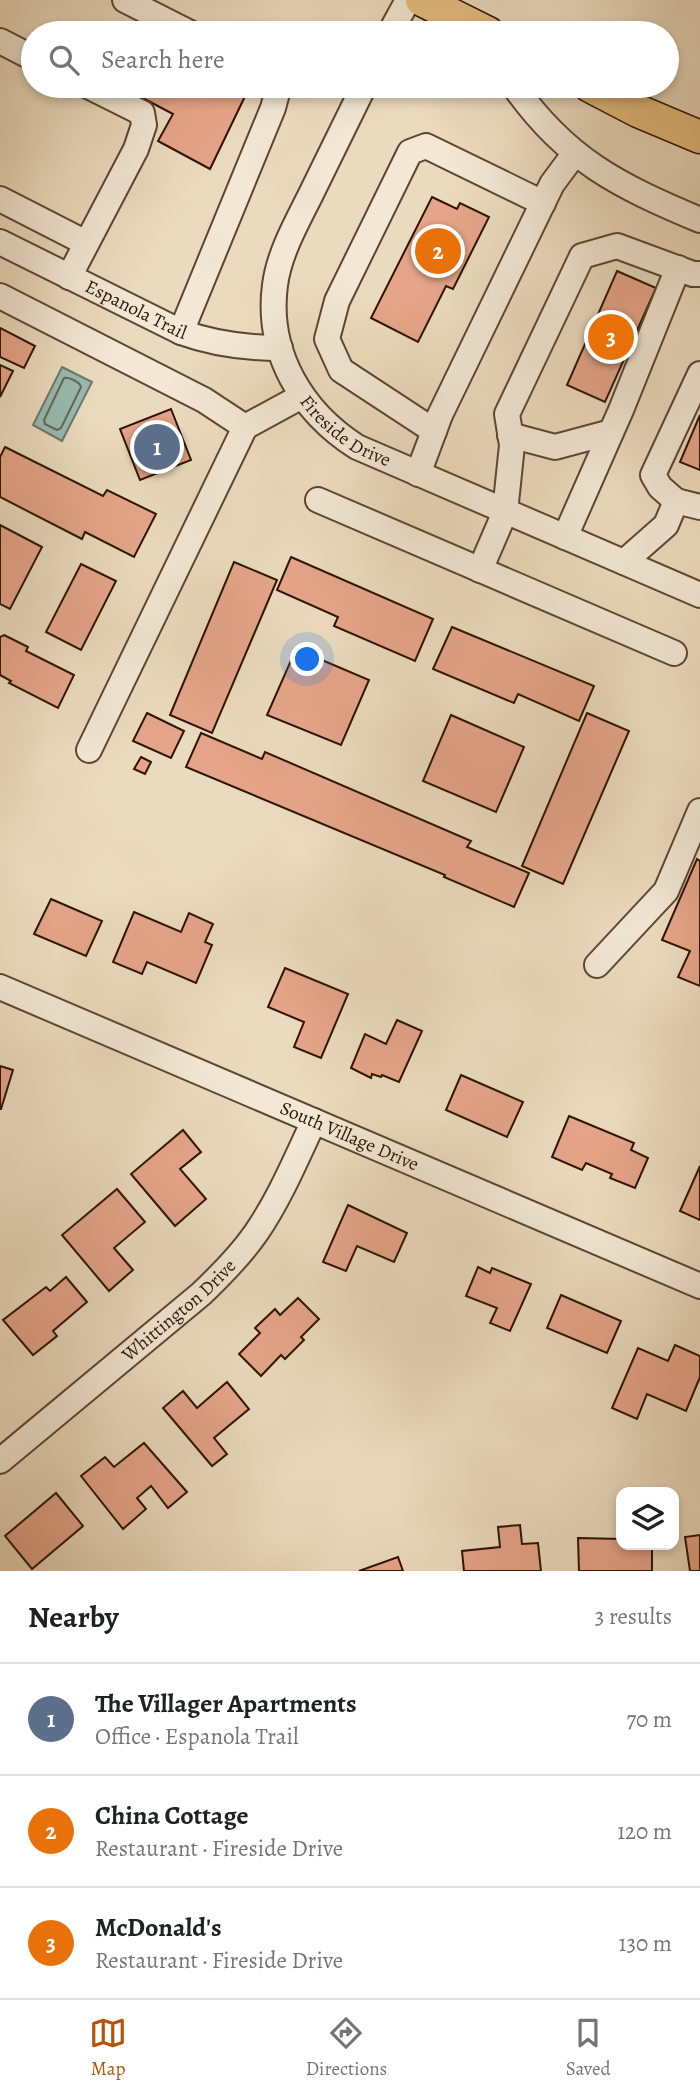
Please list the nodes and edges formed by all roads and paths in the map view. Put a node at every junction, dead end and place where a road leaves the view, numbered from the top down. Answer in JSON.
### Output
{"nodes":[{"id":1,"x":125,"y":0,"type":"edge"},
{"id":2,"x":408,"y":0,"type":"edge"},
{"id":3,"x":422,"y":0,"type":"edge"},
{"id":4,"x":166,"y":21,"type":"edge"},
{"id":5,"x":397,"y":21,"type":"edge"},
{"id":6,"x":463,"y":21,"type":"edge"},
{"id":7,"x":0,"y":41,"type":"edge"},
{"id":8,"x":21,"y":52,"type":"edge"},
{"id":9,"x":112,"y":98,"type":"edge"},
{"id":10,"x":276,"y":98,"type":"edge"},
{"id":11,"x":358,"y":98,"type":"edge"},
{"id":12,"x":523,"y":98,"type":"edge"},
{"id":13,"x":613,"y":98,"type":"edge"},
{"id":14,"x":700,"y":137,"type":"edge"},
{"id":15,"x":575,"y":153,"type":"junction"},
{"id":16,"x":0,"y":199,"type":"edge"},
{"id":17,"x":543,"y":203,"type":"junction"},
{"id":18,"x":700,"y":220,"type":"edge"},
{"id":19,"x":0,"y":242,"type":"edge"},
{"id":20,"x":86,"y":243,"type":"junction"},
{"id":21,"x":689,"y":271,"type":"edge"},
{"id":22,"x":69,"y":277,"type":"junction"},
{"id":23,"x":0,"y":296,"type":"edge"},
{"id":24,"x":181,"y":332,"type":"junction"},
{"id":25,"x":280,"y":348,"type":"junction"},
{"id":26,"x":700,"y":374,"type":"edge"},
{"id":27,"x":302,"y":396,"type":"junction"},
{"id":28,"x":245,"y":427,"type":"junction"},
{"id":29,"x":434,"y":431,"type":"junction"},
{"id":30,"x":611,"y":432,"type":"junction"},
{"id":31,"x":510,"y":435,"type":"junction"},
{"id":32,"x":418,"y":474,"type":"junction"},
{"id":33,"x":318,"y":500,"type":"dead end"},
{"id":34,"x":676,"y":501,"type":"junction"},
{"id":35,"x":700,"y":507,"type":"edge"},
{"id":36,"x":505,"y":512,"type":"junction"},
{"id":37,"x":565,"y":537,"type":"junction"},
{"id":38,"x":624,"y":562,"type":"junction"},
{"id":39,"x":480,"y":570,"type":"junction"},
{"id":40,"x":700,"y":595,"type":"edge"},
{"id":41,"x":674,"y":653,"type":"dead end"},
{"id":42,"x":89,"y":750,"type":"dead end"},
{"id":43,"x":700,"y":811,"type":"edge"},
{"id":44,"x":597,"y":965,"type":"dead end"},
{"id":45,"x":0,"y":987,"type":"edge"},
{"id":46,"x":314,"y":1121,"type":"junction"},
{"id":47,"x":700,"y":1286,"type":"edge"},
{"id":48,"x":0,"y":1461,"type":"edge"}],
"edges":[{"from":1,"to":4,"type":"street"},
{"from":2,"to":5,"type":"street"},
{"from":3,"to":6,"type":"main road"},
{"from":7,"to":8,"type":"street"},
{"from":9,"to":20,"type":"street"},
{"from":10,"to":24,"type":"street"},
{"from":11,"to":25,"type":"street","name":"Fireside Drive"},
{"from":12,"to":15,"type":"street"},
{"from":13,"to":14,"type":"main road"},
{"from":15,"to":17,"type":"street"},
{"from":15,"to":18,"type":"street"},
{"from":16,"to":20,"type":"street"},
{"from":17,"to":29,"type":"street"},
{"from":17,"to":29,"type":"street"},
{"from":19,"to":22,"type":"street","name":"Espanola Trail"},
{"from":20,"to":22,"type":"street"},
{"from":21,"to":30,"type":"street"},
{"from":21,"to":31,"type":"street"},
{"from":22,"to":24,"type":"street","name":"Espanola Trail"},
{"from":23,"to":28,"type":"street"},
{"from":24,"to":25,"type":"street","name":"Espanola Trail"},
{"from":25,"to":27,"type":"street","name":"Fireside Drive"},
{"from":26,"to":34,"type":"street"},
{"from":27,"to":28,"type":"street"},
{"from":27,"to":32,"type":"street","name":"Fireside Drive"},
{"from":28,"to":42,"type":"street"},
{"from":29,"to":32,"type":"street"},
{"from":30,"to":31,"type":"street"},
{"from":30,"to":37,"type":"street"},
{"from":31,"to":36,"type":"street"},
{"from":32,"to":36,"type":"street","name":"Fireside Drive"},
{"from":33,"to":39,"type":"street"},
{"from":34,"to":35,"type":"street"},
{"from":34,"to":38,"type":"street"},
{"from":36,"to":37,"type":"street","name":"Fireside Drive"},
{"from":36,"to":39,"type":"street"},
{"from":37,"to":38,"type":"street","name":"Fireside Drive"},
{"from":38,"to":40,"type":"street","name":"Fireside Drive"},
{"from":39,"to":41,"type":"street"},
{"from":43,"to":44,"type":"street"},
{"from":45,"to":46,"type":"street","name":"South Village Drive"},
{"from":46,"to":47,"type":"street","name":"South Village Drive"},
{"from":46,"to":48,"type":"street","name":"Whittington Drive"}]}
